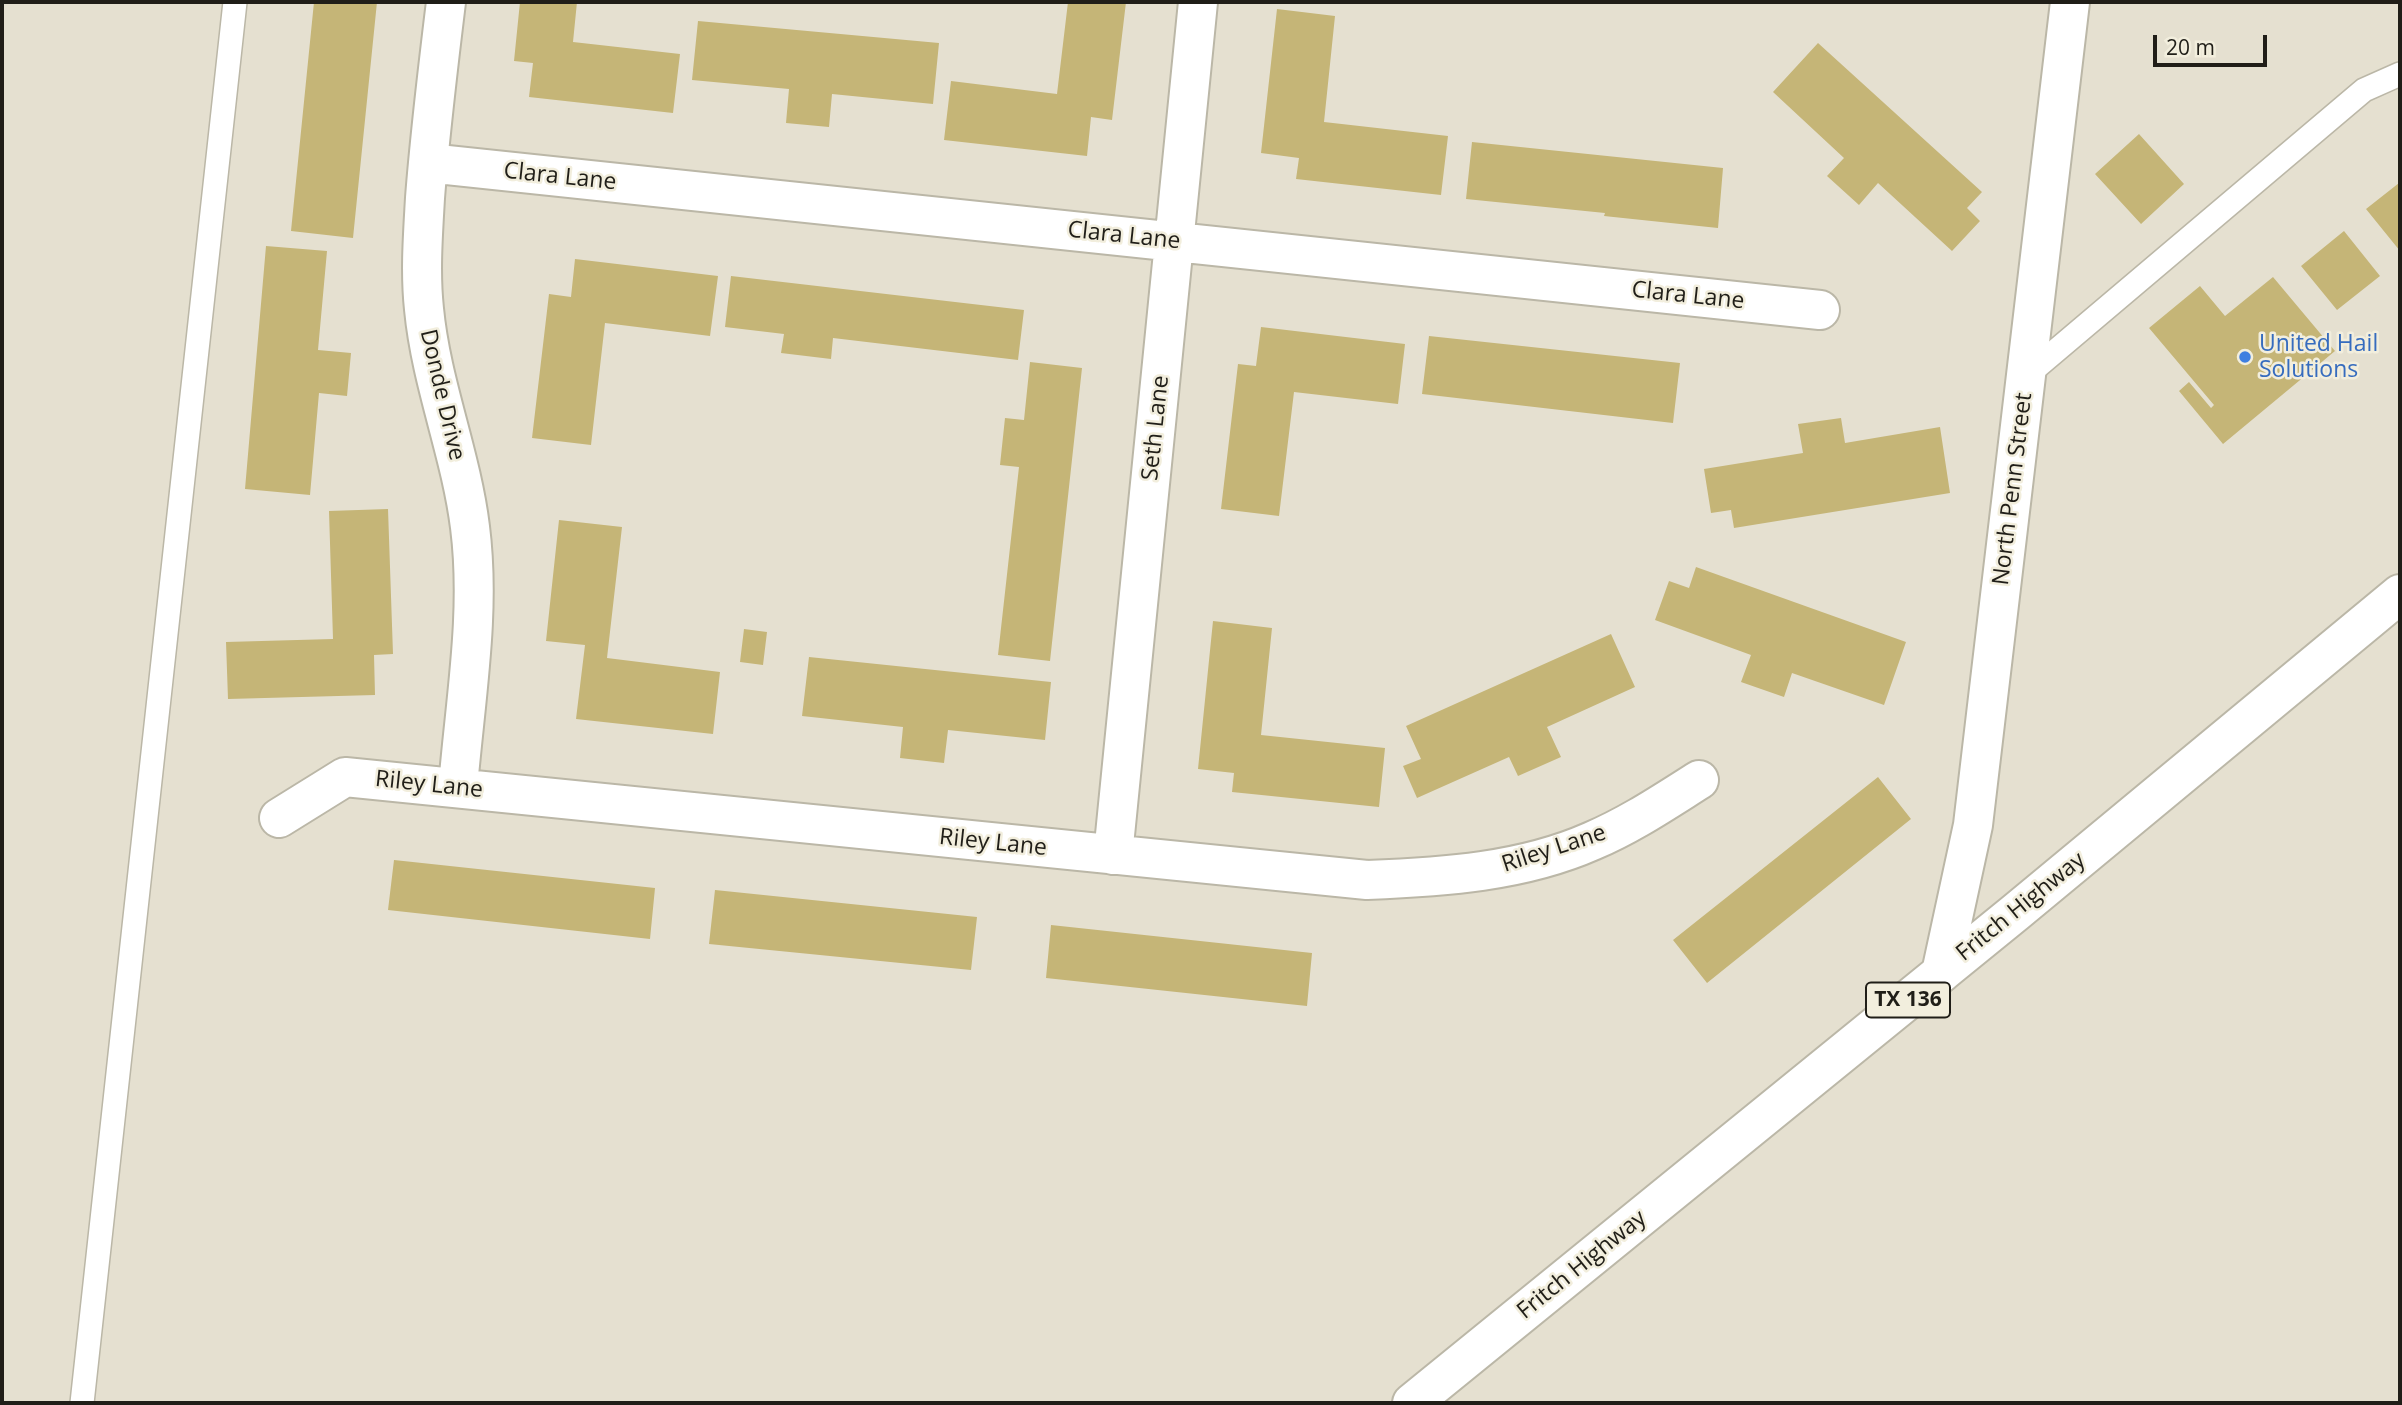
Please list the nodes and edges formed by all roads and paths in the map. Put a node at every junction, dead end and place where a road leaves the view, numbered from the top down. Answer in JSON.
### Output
{"nodes":[{"id":1,"x":235,"y":2,"type":"edge"},
{"id":2,"x":446,"y":2,"type":"edge"},
{"id":3,"x":1198,"y":2,"type":"edge"},
{"id":4,"x":2070,"y":2,"type":"edge"},
{"id":5,"x":2400,"y":74,"type":"edge"},
{"id":6,"x":428,"y":163,"type":"junction"},
{"id":7,"x":1174,"y":242,"type":"junction"},
{"id":8,"x":1820,"y":310,"type":"dead end"},
{"id":9,"x":2026,"y":376,"type":"junction"},
{"id":10,"x":2400,"y":594,"type":"edge"},
{"id":11,"x":1699,"y":780,"type":"dead end"},
{"id":12,"x":457,"y":787,"type":"junction"},
{"id":13,"x":279,"y":818,"type":"dead end"},
{"id":14,"x":1113,"y":855,"type":"junction"},
{"id":15,"x":1941,"y":973,"type":"junction"},
{"id":16,"x":82,"y":1403,"type":"edge"},
{"id":17,"x":1412,"y":1403,"type":"edge"}],
"edges":[{"from":1,"to":16,"type":"lane"},
{"from":2,"to":6,"type":"street","name":"Donde Drive"},
{"from":3,"to":7,"type":"street","name":"Seth Lane"},
{"from":4,"to":9,"type":"street","name":"North Penn Street"},
{"from":5,"to":9,"type":"lane"},
{"from":6,"to":7,"type":"street","name":"Clara Lane"},
{"from":6,"to":12,"type":"street","name":"Donde Drive"},
{"from":7,"to":8,"type":"street","name":"Clara Lane"},
{"from":7,"to":14,"type":"street","name":"Seth Lane"},
{"from":9,"to":15,"type":"street","name":"North Penn Street"},
{"from":10,"to":15,"type":"street","name":"Fritch Highway","number":"TX 136"},
{"from":11,"to":14,"type":"street","name":"Riley Lane"},
{"from":12,"to":13,"type":"street","name":"Riley Lane"},
{"from":12,"to":14,"type":"street","name":"Riley Lane"},
{"from":15,"to":17,"type":"street","name":"Fritch Highway","number":"TX 136"}]}
